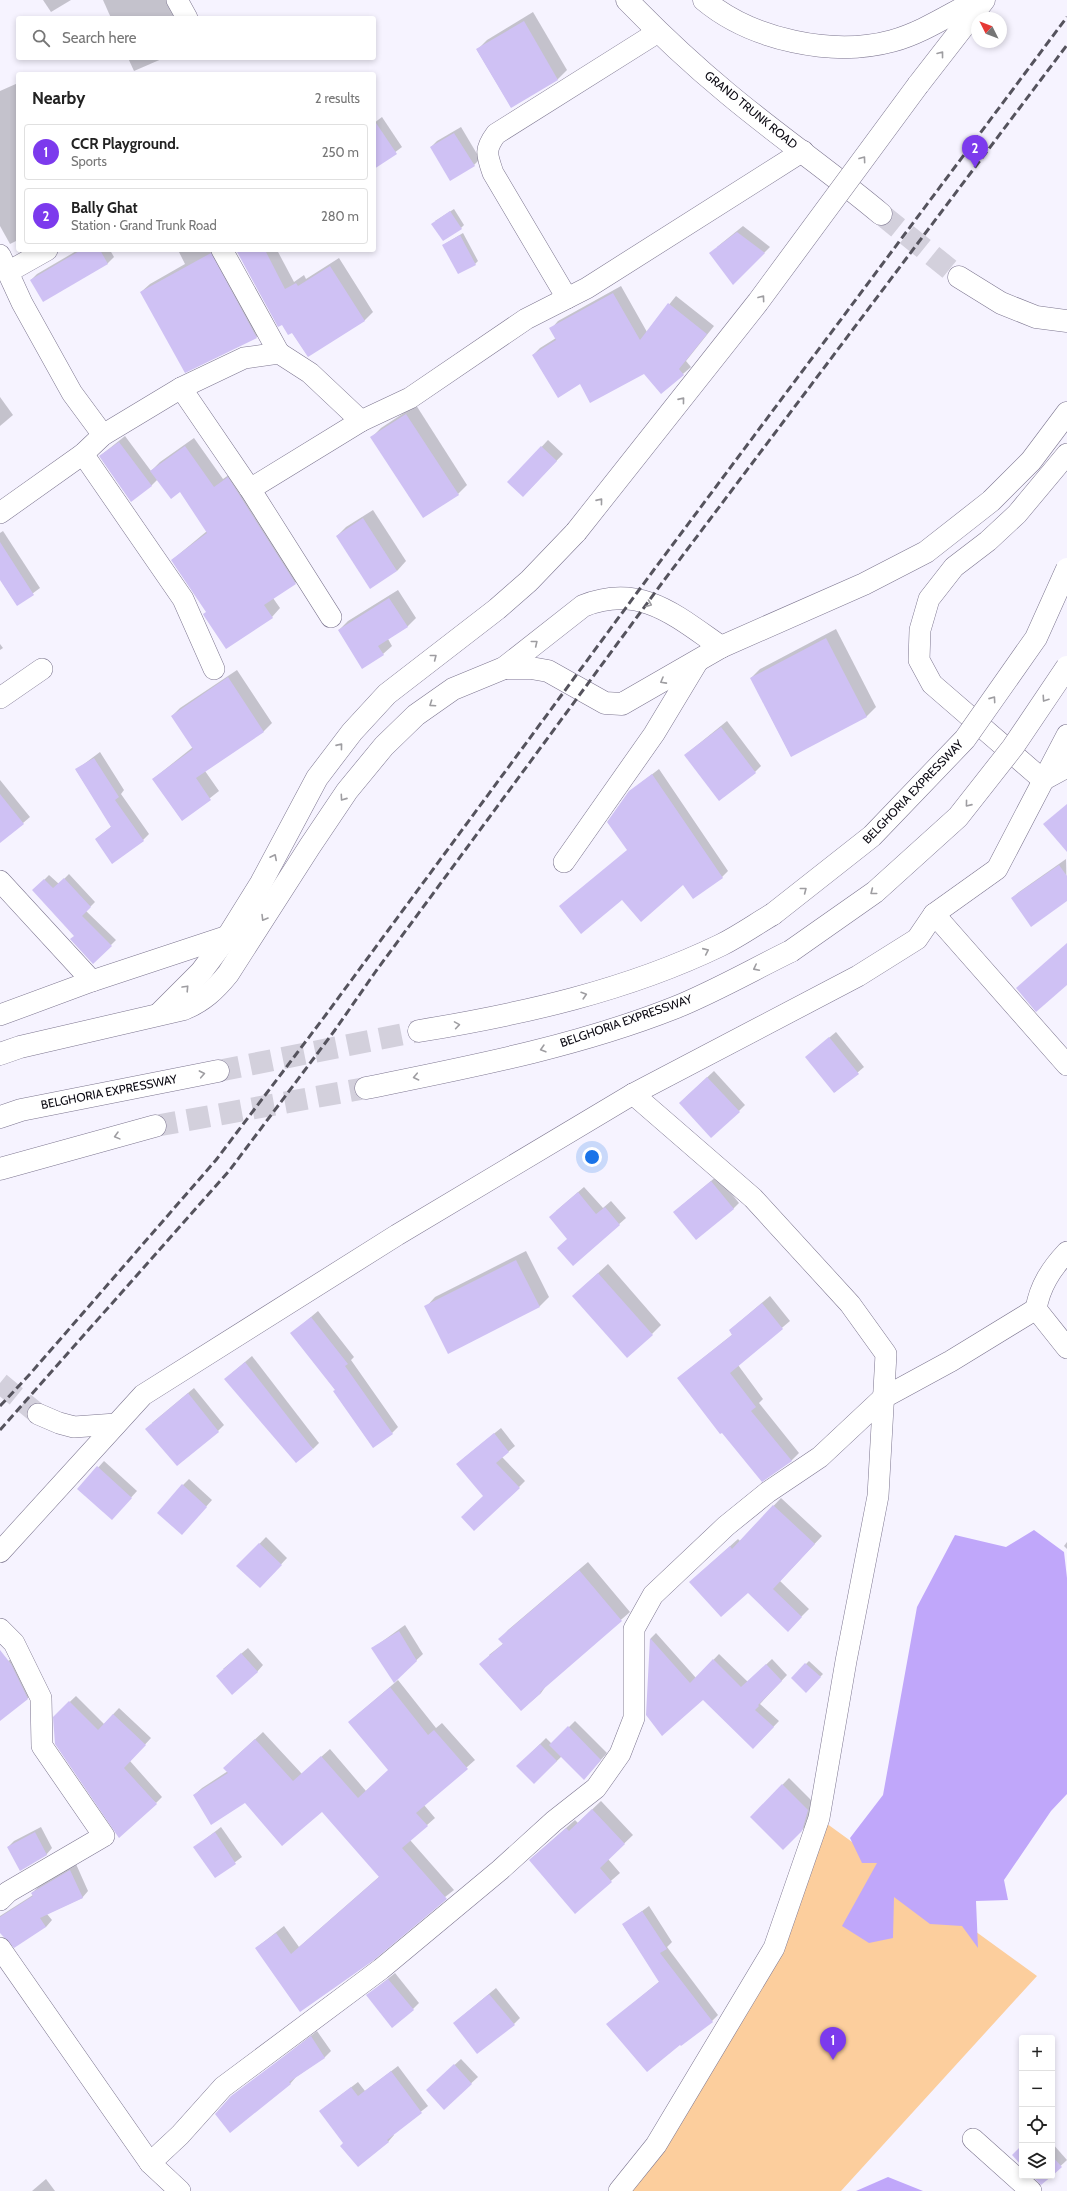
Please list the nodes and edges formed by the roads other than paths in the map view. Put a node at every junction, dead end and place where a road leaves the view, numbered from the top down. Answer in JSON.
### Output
{"nodes":[{"id":1,"x":177,"y":0,"type":"edge"},
{"id":2,"x":627,"y":0,"type":"edge"},
{"id":3,"x":704,"y":0,"type":"edge"},
{"id":4,"x":978,"y":0,"type":"edge"},
{"id":5,"x":984,"y":0,"type":"edge"},
{"id":6,"x":186,"y":16,"type":"edge"},
{"id":7,"x":658,"y":32,"type":"junction"},
{"id":8,"x":803,"y":152,"type":"junction"},
{"id":9,"x":880,"y":214,"type":"tunnel mouth"},
{"id":10,"x":41,"y":252,"type":"edge"},
{"id":11,"x":223,"y":252,"type":"edge"},
{"id":12,"x":4,"y":264,"type":"edge"},
{"id":13,"x":959,"y":278,"type":"tunnel mouth"},
{"id":14,"x":567,"y":298,"type":"junction"},
{"id":15,"x":1067,"y":321,"type":"edge"},
{"id":16,"x":279,"y":353,"type":"junction"},
{"id":17,"x":181,"y":388,"type":"junction"},
{"id":18,"x":1067,"y":413,"type":"edge"},
{"id":19,"x":361,"y":422,"type":"junction"},
{"id":20,"x":103,"y":435,"type":"junction"},
{"id":21,"x":82,"y":454,"type":"junction"},
{"id":22,"x":1067,"y":454,"type":"edge"},
{"id":23,"x":250,"y":489,"type":"junction"},
{"id":24,"x":0,"y":514,"type":"edge"},
{"id":25,"x":1067,"y":569,"type":"edge"},
{"id":26,"x":331,"y":617,"type":"dead end"},
{"id":27,"x":721,"y":647,"type":"junction"},
{"id":28,"x":698,"y":661,"type":"junction"},
{"id":29,"x":1067,"y":667,"type":"edge"},
{"id":30,"x":504,"y":668,"type":"junction"},
{"id":31,"x":42,"y":669,"type":"dead end"},
{"id":32,"x":214,"y":669,"type":"dead end"},
{"id":33,"x":0,"y":698,"type":"edge"},
{"id":34,"x":1067,"y":735,"type":"edge"},
{"id":35,"x":1067,"y":767,"type":"edge"},
{"id":36,"x":1043,"y":780,"type":"junction"},
{"id":37,"x":564,"y":862,"type":"dead end"},
{"id":38,"x":0,"y":882,"type":"edge"},
{"id":39,"x":270,"y":888,"type":"junction"},
{"id":40,"x":934,"y":914,"type":"junction"},
{"id":41,"x":228,"y":936,"type":"junction"},
{"id":42,"x":92,"y":981,"type":"junction"},
{"id":43,"x":0,"y":1015,"type":"edge"},
{"id":44,"x":158,"y":1015,"type":"junction"},
{"id":45,"x":419,"y":1031,"type":"tunnel mouth"},
{"id":46,"x":0,"y":1054,"type":"edge"},
{"id":47,"x":1067,"y":1065,"type":"edge"},
{"id":48,"x":218,"y":1071,"type":"tunnel mouth"},
{"id":49,"x":366,"y":1088,"type":"tunnel mouth"},
{"id":50,"x":633,"y":1094,"type":"junction"},
{"id":51,"x":0,"y":1117,"type":"edge"},
{"id":52,"x":155,"y":1126,"type":"tunnel mouth"},
{"id":53,"x":0,"y":1169,"type":"edge"},
{"id":54,"x":1067,"y":1252,"type":"edge"},
{"id":55,"x":1036,"y":1309,"type":"junction"},
{"id":56,"x":1067,"y":1348,"type":"edge"},
{"id":57,"x":883,"y":1398,"type":"junction"},
{"id":58,"x":38,"y":1414,"type":"tunnel mouth"},
{"id":59,"x":116,"y":1424,"type":"junction"},
{"id":60,"x":0,"y":1552,"type":"edge"},
{"id":61,"x":0,"y":1629,"type":"edge"},
{"id":62,"x":0,"y":1900,"type":"edge"},
{"id":63,"x":0,"y":1948,"type":"edge"},
{"id":64,"x":973,"y":2139,"type":"dead end"},
{"id":65,"x":150,"y":2163,"type":"junction"},
{"id":66,"x":180,"y":2191,"type":"edge"},
{"id":67,"x":619,"y":2191,"type":"edge"},
{"id":68,"x":1031,"y":2191,"type":"edge"}],
"edges":[{"from":1,"to":6,"type":"street"},
{"from":2,"to":7,"type":"main road","name":"GRAND TRUNK ROAD"},
{"from":3,"to":4,"type":"main road"},
{"from":39,"to":5,"type":"main road","one_way":true,"bridge":true},
{"from":7,"to":8,"type":"main road","name":"GRAND TRUNK ROAD"},
{"from":7,"to":14,"type":"street"},
{"from":8,"to":9,"type":"main road","name":"GRAND TRUNK ROAD"},
{"from":8,"to":14,"type":"street"},
{"from":10,"to":12,"type":"street"},
{"from":11,"to":16,"type":"street"},
{"from":12,"to":20,"type":"street"},
{"from":13,"to":15,"type":"main road"},
{"from":14,"to":19,"type":"street"},
{"from":16,"to":17,"type":"street"},
{"from":16,"to":19,"type":"street"},
{"from":17,"to":20,"type":"street"},
{"from":17,"to":23,"type":"street"},
{"from":18,"to":27,"type":"main road"},
{"from":19,"to":23,"type":"street"},
{"from":20,"to":21,"type":"street"},
{"from":21,"to":24,"type":"street"},
{"from":21,"to":32,"type":"street"},
{"from":22,"to":36,"type":"street"},
{"from":23,"to":26,"type":"street"},
{"from":45,"to":25,"type":"main road","name":"BELGHORIA EXPRESSWAY","one_way":true,"bridge":true},
{"from":27,"to":28,"type":"main road"},
{"from":30,"to":27,"type":"main road","one_way":true},
{"from":28,"to":30,"type":"main road","one_way":true},
{"from":28,"to":37,"type":"street"},
{"from":29,"to":49,"type":"main road","name":"BELGHORIA EXPRESSWAY","one_way":true,"bridge":true},
{"from":30,"to":39,"type":"main road","one_way":true},
{"from":31,"to":33,"type":"street"},
{"from":34,"to":36,"type":"street"},
{"from":35,"to":36,"type":"street"},
{"from":36,"to":40,"type":"street"},
{"from":38,"to":42,"type":"street"},
{"from":39,"to":41,"type":"main road"},
{"from":39,"to":44,"type":"main road","one_way":true},
{"from":40,"to":47,"type":"street"},
{"from":40,"to":50,"type":"street"},
{"from":41,"to":42,"type":"street"},
{"from":44,"to":41,"type":"main road","one_way":true},
{"from":42,"to":43,"type":"street"},
{"from":44,"to":46,"type":"main road"},
{"from":51,"to":48,"type":"main road","name":"BELGHORIA EXPRESSWAY","one_way":true},
{"from":50,"to":57,"type":"street"},
{"from":50,"to":59,"type":"street"},
{"from":52,"to":53,"type":"main road","one_way":true},
{"from":54,"to":55,"type":"street"},
{"from":55,"to":56,"type":"street"},
{"from":55,"to":57,"type":"street"},
{"from":57,"to":65,"type":"street"},
{"from":57,"to":67,"type":"street"},
{"from":58,"to":59,"type":"street"},
{"from":59,"to":60,"type":"street"},
{"from":61,"to":62,"type":"street"},
{"from":63,"to":65,"type":"street"},
{"from":64,"to":68,"type":"street"},
{"from":65,"to":66,"type":"street"}]}
